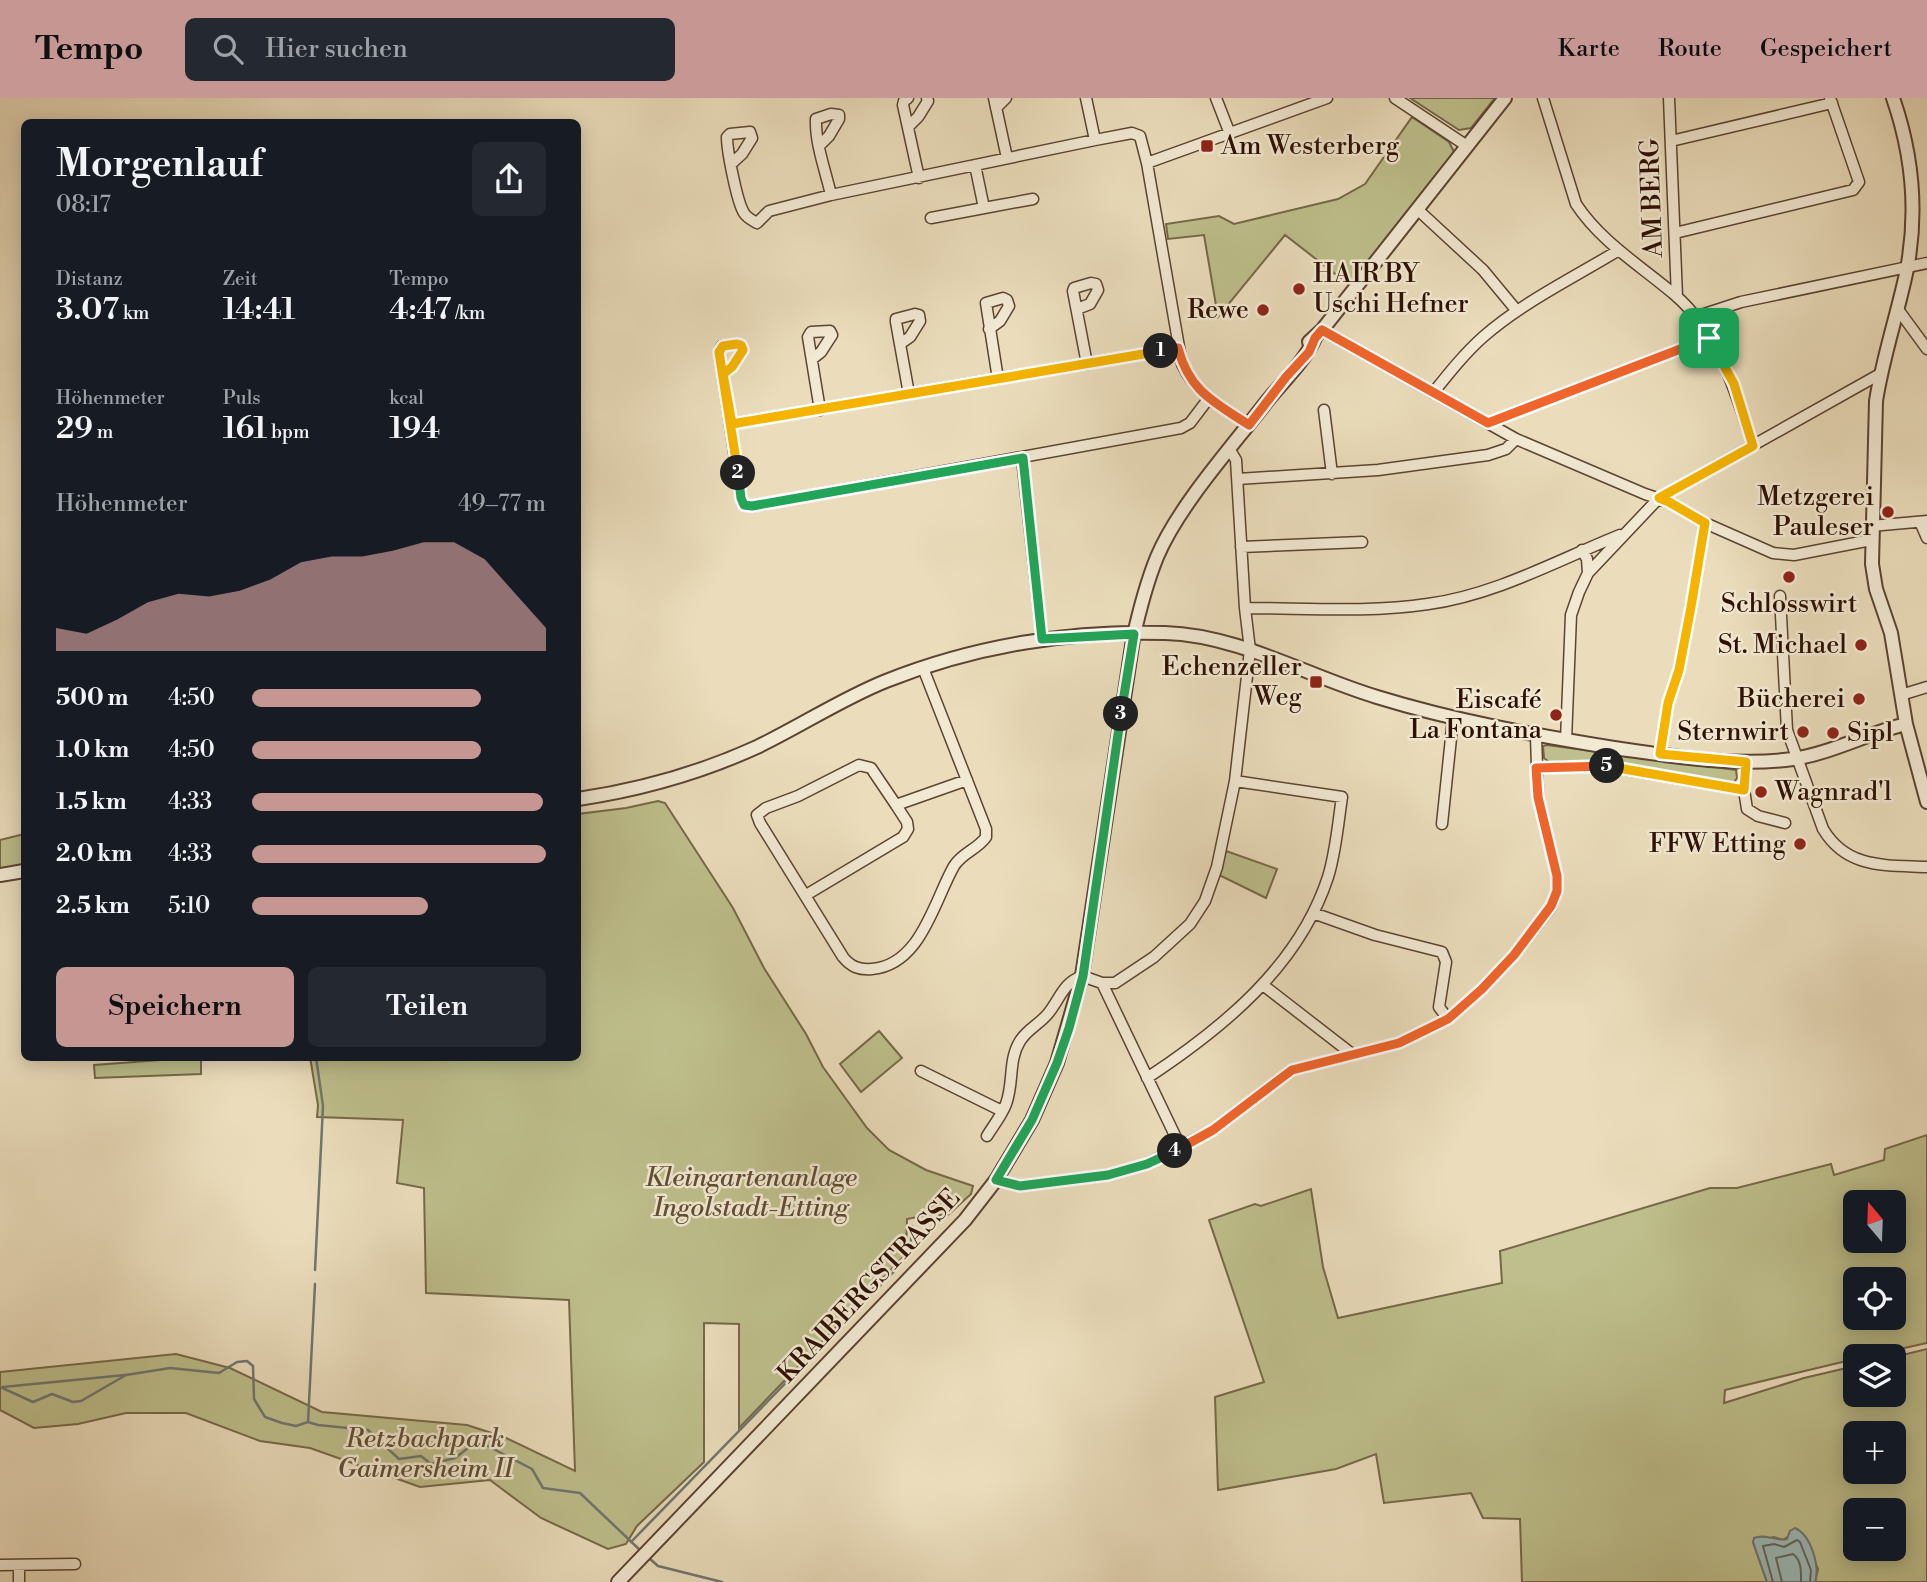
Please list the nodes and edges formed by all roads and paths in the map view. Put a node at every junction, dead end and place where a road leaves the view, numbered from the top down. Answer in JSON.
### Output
{"nodes":[{"id":1,"x":908,"y":98,"type":"edge"},
{"id":2,"x":927,"y":98,"type":"edge"},
{"id":3,"x":1006,"y":98,"type":"edge"},
{"id":4,"x":1086,"y":98,"type":"edge"},
{"id":5,"x":1216,"y":98,"type":"edge"},
{"id":6,"x":1327,"y":98,"type":"edge"},
{"id":7,"x":1395,"y":98,"type":"edge"},
{"id":8,"x":1504,"y":98,"type":"edge"},
{"id":9,"x":1543,"y":98,"type":"edge"},
{"id":10,"x":1669,"y":98,"type":"edge"},
{"id":11,"x":1894,"y":98,"type":"edge"},
{"id":12,"x":1314,"y":100,"type":"edge"},
{"id":13,"x":1831,"y":101,"type":"edge"},
{"id":14,"x":995,"y":103,"type":"edge"},
{"id":15,"x":908,"y":127,"type":"junction"},
{"id":16,"x":1230,"y":134,"type":"junction"},
{"id":17,"x":1095,"y":140,"type":"junction"},
{"id":18,"x":1671,"y":141,"type":"junction"},
{"id":19,"x":820,"y":145,"type":"dead end"},
{"id":20,"x":1467,"y":146,"type":"junction"},
{"id":21,"x":1007,"y":158,"type":"junction"},
{"id":22,"x":1147,"y":163,"type":"junction"},
{"id":23,"x":732,"y":164,"type":"dead end"},
{"id":24,"x":975,"y":166,"type":"junction"},
{"id":25,"x":919,"y":178,"type":"junction"},
{"id":26,"x":831,"y":195,"type":"junction"},
{"id":27,"x":1033,"y":199,"type":"dead end"},
{"id":28,"x":984,"y":208,"type":"junction"},
{"id":29,"x":1417,"y":209,"type":"junction"},
{"id":30,"x":931,"y":218,"type":"dead end"},
{"id":31,"x":1675,"y":233,"type":"junction"},
{"id":32,"x":1619,"y":250,"type":"junction"},
{"id":33,"x":1927,"y":262,"type":"edge"},
{"id":34,"x":1907,"y":267,"type":"junction"},
{"id":35,"x":1677,"y":297,"type":"junction"},
{"id":36,"x":1077,"y":309,"type":"dead end"},
{"id":37,"x":1897,"y":309,"type":"junction"},
{"id":38,"x":1517,"y":311,"type":"junction"},
{"id":39,"x":1695,"y":317,"type":"junction"},
{"id":40,"x":989,"y":328,"type":"dead end"},
{"id":41,"x":1319,"y":334,"type":"junction"},
{"id":42,"x":1709,"y":338,"type":"junction"},
{"id":43,"x":900,"y":344,"type":"dead end"},
{"id":44,"x":1178,"y":348,"type":"junction"},
{"id":45,"x":1927,"y":349,"type":"edge"},
{"id":46,"x":812,"y":359,"type":"dead end"},
{"id":47,"x":1087,"y":363,"type":"junction"},
{"id":48,"x":723,"y":374,"type":"dead end"},
{"id":49,"x":1880,"y":374,"type":"junction"},
{"id":50,"x":998,"y":379,"type":"junction"},
{"id":51,"x":1433,"y":393,"type":"junction"},
{"id":52,"x":909,"y":394,"type":"junction"},
{"id":53,"x":1209,"y":398,"type":"junction"},
{"id":54,"x":820,"y":410,"type":"junction"},
{"id":55,"x":1324,"y":411,"type":"dead end"},
{"id":56,"x":1488,"y":423,"type":"junction"},
{"id":57,"x":732,"y":424,"type":"junction"},
{"id":58,"x":1249,"y":425,"type":"junction"},
{"id":59,"x":1516,"y":439,"type":"junction"},
{"id":60,"x":1753,"y":446,"type":"junction"},
{"id":61,"x":1230,"y":450,"type":"junction"},
{"id":62,"x":1023,"y":458,"type":"junction"},
{"id":63,"x":1332,"y":474,"type":"junction"},
{"id":64,"x":1238,"y":479,"type":"junction"},
{"id":65,"x":1659,"y":498,"type":"junction"},
{"id":66,"x":1923,"y":521,"type":"edge"},
{"id":67,"x":1705,"y":523,"type":"junction"},
{"id":68,"x":1871,"y":526,"type":"junction"},
{"id":69,"x":1623,"y":533,"type":"junction"},
{"id":70,"x":1927,"y":538,"type":"edge"},
{"id":71,"x":1871,"y":540,"type":"junction"},
{"id":72,"x":1362,"y":542,"type":"dead end"},
{"id":73,"x":1241,"y":547,"type":"junction"},
{"id":74,"x":1582,"y":550,"type":"junction"},
{"id":75,"x":1588,"y":573,"type":"junction"},
{"id":76,"x":1780,"y":596,"type":"dead end"},
{"id":77,"x":1245,"y":608,"type":"junction"},
{"id":78,"x":1134,"y":634,"type":"junction"},
{"id":79,"x":1042,"y":639,"type":"junction"},
{"id":80,"x":1250,"y":650,"type":"junction"},
{"id":81,"x":923,"y":668,"type":"junction"},
{"id":82,"x":1927,"y":687,"type":"edge"},
{"id":83,"x":1901,"y":695,"type":"junction"},
{"id":84,"x":1453,"y":719,"type":"junction"},
{"id":85,"x":1906,"y":724,"type":"junction"},
{"id":86,"x":1536,"y":736,"type":"junction"},
{"id":87,"x":1566,"y":740,"type":"junction"},
{"id":88,"x":1660,"y":754,"type":"junction"},
{"id":89,"x":1797,"y":758,"type":"junction"},
{"id":90,"x":1921,"y":761,"type":"edge"},
{"id":91,"x":1746,"y":762,"type":"junction"},
{"id":92,"x":1536,"y":768,"type":"junction"},
{"id":93,"x":967,"y":780,"type":"junction"},
{"id":94,"x":1235,"y":781,"type":"junction"},
{"id":95,"x":1744,"y":790,"type":"junction"},
{"id":96,"x":581,"y":798,"type":"edge"},
{"id":97,"x":1927,"y":802,"type":"edge"},
{"id":98,"x":896,"y":805,"type":"junction"},
{"id":99,"x":1784,"y":823,"type":"dead end"},
{"id":100,"x":1442,"y":824,"type":"dead end"},
{"id":101,"x":1927,"y":867,"type":"edge"},
{"id":102,"x":21,"y":872,"type":"edge"},
{"id":103,"x":0,"y":875,"type":"edge"},
{"id":104,"x":806,"y":895,"type":"junction"},
{"id":105,"x":1313,"y":913,"type":"junction"},
{"id":106,"x":1083,"y":976,"type":"junction"},
{"id":107,"x":1102,"y":983,"type":"junction"},
{"id":108,"x":1262,"y":985,"type":"junction"},
{"id":109,"x":1448,"y":1019,"type":"junction"},
{"id":110,"x":1352,"y":1054,"type":"junction"},
{"id":111,"x":921,"y":1071,"type":"dead end"},
{"id":112,"x":1147,"y":1078,"type":"junction"},
{"id":113,"x":1002,"y":1111,"type":"junction"},
{"id":114,"x":987,"y":1136,"type":"dead end"},
{"id":115,"x":1181,"y":1149,"type":"junction"},
{"id":116,"x":996,"y":1180,"type":"junction"},
{"id":117,"x":75,"y":1564,"type":"dead end"},
{"id":118,"x":0,"y":1565,"type":"edge"},
{"id":119,"x":19,"y":1565,"type":"junction"},
{"id":120,"x":19,"y":1582,"type":"edge"},
{"id":121,"x":618,"y":1582,"type":"edge"}],
"edges":[{"from":1,"to":15,"type":"street"},
{"from":2,"to":15,"type":"street"},
{"from":3,"to":14,"type":"street"},
{"from":4,"to":17,"type":"street"},
{"from":5,"to":16,"type":"street"},
{"from":6,"to":12,"type":"street"},
{"from":7,"to":20,"type":"street"},
{"from":8,"to":20,"type":"street","name":"KRAIBERGSTRASSE"},
{"from":9,"to":32,"type":"street"},
{"from":10,"to":18,"type":"street","name":"AM BERG"},
{"from":11,"to":34,"type":"street"},
{"from":12,"to":16,"type":"street"},
{"from":13,"to":18,"type":"street"},
{"from":13,"to":31,"type":"street"},
{"from":14,"to":21,"type":"street"},
{"from":15,"to":25,"type":"street"},
{"from":16,"to":22,"type":"street"},
{"from":17,"to":21,"type":"street"},
{"from":17,"to":22,"type":"street"},
{"from":18,"to":31,"type":"street","name":"AM BERG"},
{"from":19,"to":26,"type":"street"},
{"from":20,"to":29,"type":"street","name":"KRAIBERGSTRASSE"},
{"from":21,"to":24,"type":"street"},
{"from":22,"to":44,"type":"street"},
{"from":23,"to":26,"type":"street"},
{"from":24,"to":25,"type":"street"},
{"from":24,"to":28,"type":"street"},
{"from":25,"to":26,"type":"street"},
{"from":27,"to":28,"type":"street"},
{"from":28,"to":30,"type":"street"},
{"from":29,"to":38,"type":"street"},
{"from":29,"to":41,"type":"street","name":"KRAIBERGSTRASSE"},
{"from":31,"to":35,"type":"street","name":"AM BERG"},
{"from":32,"to":35,"type":"street"},
{"from":32,"to":38,"type":"street"},
{"from":33,"to":34,"type":"street"},
{"from":34,"to":37,"type":"street"},
{"from":34,"to":39,"type":"street"},
{"from":35,"to":39,"type":"street"},
{"from":36,"to":47,"type":"street"},
{"from":37,"to":45,"type":"street"},
{"from":37,"to":49,"type":"street"},
{"from":38,"to":51,"type":"street"},
{"from":39,"to":42,"type":"street"},
{"from":40,"to":50,"type":"street"},
{"from":41,"to":51,"type":"street"},
{"from":41,"to":58,"type":"street","name":"KRAIBERGSTRASSE"},
{"from":42,"to":56,"type":"street"},
{"from":42,"to":60,"type":"street"},
{"from":43,"to":52,"type":"street"},
{"from":44,"to":47,"type":"street"},
{"from":44,"to":53,"type":"street"},
{"from":46,"to":54,"type":"street"},
{"from":47,"to":50,"type":"street"},
{"from":48,"to":57,"type":"street"},
{"from":49,"to":60,"type":"street"},
{"from":49,"to":68,"type":"street"},
{"from":50,"to":52,"type":"street"},
{"from":51,"to":56,"type":"street"},
{"from":52,"to":54,"type":"street"},
{"from":53,"to":58,"type":"street"},
{"from":53,"to":62,"type":"street"},
{"from":54,"to":57,"type":"street"},
{"from":55,"to":63,"type":"street"},
{"from":56,"to":59,"type":"street"},
{"from":57,"to":62,"type":"street"},
{"from":58,"to":61,"type":"street","name":"KRAIBERGSTRASSE"},
{"from":59,"to":63,"type":"street"},
{"from":59,"to":65,"type":"street"},
{"from":60,"to":65,"type":"street"},
{"from":61,"to":64,"type":"street"},
{"from":61,"to":78,"type":"street","name":"KRAIBERGSTRASSE"},
{"from":62,"to":79,"type":"street"},
{"from":63,"to":64,"type":"street"},
{"from":64,"to":73,"type":"street"},
{"from":65,"to":67,"type":"street"},
{"from":65,"to":69,"type":"street"},
{"from":66,"to":68,"type":"street"},
{"from":66,"to":70,"type":"street"},
{"from":67,"to":71,"type":"street"},
{"from":67,"to":88,"type":"street"},
{"from":68,"to":71,"type":"street"},
{"from":69,"to":74,"type":"street"},
{"from":69,"to":75,"type":"street"},
{"from":71,"to":83,"type":"street"},
{"from":72,"to":73,"type":"street"},
{"from":73,"to":77,"type":"street"},
{"from":74,"to":75,"type":"street"},
{"from":74,"to":77,"type":"street"},
{"from":75,"to":87,"type":"street"},
{"from":76,"to":89,"type":"street"},
{"from":77,"to":80,"type":"street"},
{"from":78,"to":79,"type":"street"},
{"from":78,"to":80,"type":"street"},
{"from":78,"to":106,"type":"street","name":"KRAIBERGSTRASSE"},
{"from":79,"to":81,"type":"street"},
{"from":80,"to":84,"type":"street"},
{"from":80,"to":94,"type":"street"},
{"from":81,"to":93,"type":"street"},
{"from":81,"to":96,"type":"street"},
{"from":82,"to":83,"type":"street"},
{"from":83,"to":85,"type":"street"},
{"from":84,"to":86,"type":"street"},
{"from":84,"to":100,"type":"street"},
{"from":85,"to":89,"type":"street"},
{"from":85,"to":90,"type":"street"},
{"from":86,"to":87,"type":"street"},
{"from":86,"to":92,"type":"street"},
{"from":87,"to":88,"type":"street"},
{"from":88,"to":91,"type":"street"},
{"from":89,"to":91,"type":"street"},
{"from":89,"to":101,"type":"street"},
{"from":90,"to":97,"type":"street"},
{"from":91,"to":95,"type":"street"},
{"from":92,"to":95,"type":"street"},
{"from":92,"to":109,"type":"street"},
{"from":93,"to":98,"type":"street"},
{"from":93,"to":104,"type":"street"},
{"from":94,"to":105,"type":"street"},
{"from":94,"to":107,"type":"street"},
{"from":95,"to":99,"type":"street"},
{"from":98,"to":104,"type":"street"},
{"from":98,"to":104,"type":"street"},
{"from":102,"to":103,"type":"street"},
{"from":105,"to":108,"type":"street"},
{"from":105,"to":109,"type":"street"},
{"from":106,"to":107,"type":"street"},
{"from":106,"to":113,"type":"street"},
{"from":106,"to":116,"type":"street","name":"KRAIBERGSTRASSE"},
{"from":107,"to":112,"type":"street"},
{"from":108,"to":110,"type":"street"},
{"from":108,"to":112,"type":"street"},
{"from":109,"to":110,"type":"street"},
{"from":110,"to":115,"type":"street"},
{"from":111,"to":113,"type":"street"},
{"from":112,"to":115,"type":"street"},
{"from":113,"to":114,"type":"street"},
{"from":115,"to":116,"type":"street"},
{"from":116,"to":121,"type":"street","name":"KRAIBERGSTRASSE"},
{"from":117,"to":119,"type":"street"},
{"from":118,"to":119,"type":"street"},
{"from":119,"to":120,"type":"street"}]}
